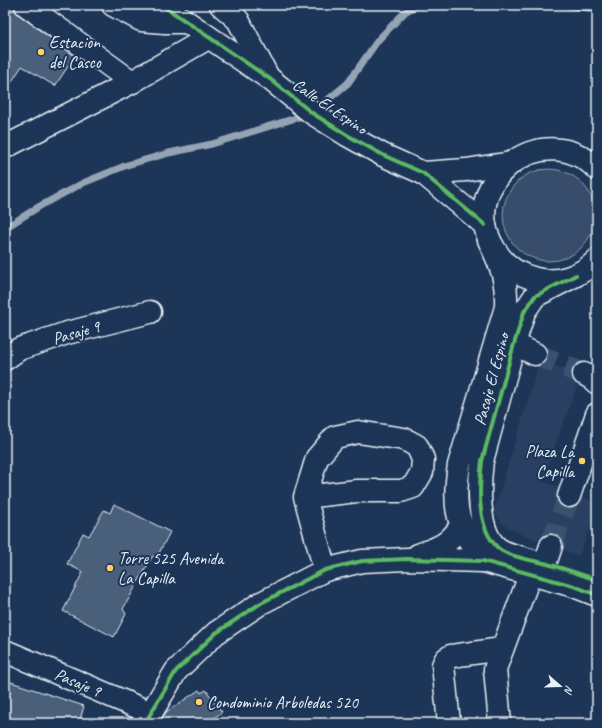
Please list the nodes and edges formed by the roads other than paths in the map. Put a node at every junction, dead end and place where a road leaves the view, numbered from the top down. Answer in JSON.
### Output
{"nodes":[{"id":1,"x":26,"y":5,"type":"edge"},
{"id":2,"x":113,"y":5,"type":"edge"},
{"id":3,"x":162,"y":5,"type":"edge"},
{"id":4,"x":221,"y":5,"type":"edge"},
{"id":5,"x":185,"y":22,"type":"junction"},
{"id":6,"x":208,"y":38,"type":"junction"},
{"id":7,"x":270,"y":79,"type":"junction"},
{"id":8,"x":132,"y":82,"type":"junction"},
{"id":9,"x":5,"y":147,"type":"edge"},
{"id":10,"x":511,"y":163,"type":"junction"},
{"id":11,"x":597,"y":169,"type":"edge"},
{"id":12,"x":423,"y":173,"type":"junction"},
{"id":13,"x":487,"y":232,"type":"junction"},
{"id":14,"x":596,"y":262,"type":"edge"},
{"id":15,"x":576,"y":275,"type":"junction"},
{"id":16,"x":150,"y":312,"type":"dead end"},
{"id":17,"x":514,"y":344,"type":"junction"},
{"id":18,"x":535,"y":354,"type":"tunnel mouth"},
{"id":19,"x":5,"y":359,"type":"edge"},
{"id":20,"x":597,"y":414,"type":"edge"},
{"id":21,"x":569,"y":496,"type":"tunnel mouth"},
{"id":22,"x":306,"y":497,"type":"junction"},
{"id":23,"x":461,"y":526,"type":"junction"},
{"id":24,"x":407,"y":559,"type":"junction"},
{"id":25,"x":483,"y":561,"type":"junction"},
{"id":26,"x":542,"y":561,"type":"junction"},
{"id":27,"x":325,"y":570,"type":"junction"},
{"id":28,"x":597,"y":580,"type":"edge"},
{"id":29,"x":597,"y":595,"type":"edge"},
{"id":30,"x":502,"y":649,"type":"junction"},
{"id":31,"x":5,"y":651,"type":"edge"},
{"id":32,"x":148,"y":718,"type":"edge"},
{"id":33,"x":449,"y":723,"type":"edge"},
{"id":34,"x":500,"y":723,"type":"edge"}],
"edges":[{"from":1,"to":8,"type":"street"},
{"from":2,"to":5,"type":"street"},
{"from":3,"to":5,"type":"street","name":"Calle El Espino"},
{"from":4,"to":7,"type":"street"},
{"from":5,"to":6,"type":"street","name":"Calle El Espino"},
{"from":6,"to":7,"type":"street","name":"Calle El Espino"},
{"from":6,"to":8,"type":"street"},
{"from":7,"to":12,"type":"street","name":"Calle El Espino"},
{"from":8,"to":9,"type":"street"},
{"from":10,"to":11,"type":"street"},
{"from":10,"to":12,"type":"street","name":"Calle El Espino"},
{"from":10,"to":13,"type":"street"},
{"from":12,"to":13,"type":"street","name":"Calle El Espino"},
{"from":13,"to":15,"type":"street"},
{"from":13,"to":23,"type":"street","name":"Pasaje El Espino"},
{"from":14,"to":15,"type":"street"},
{"from":15,"to":17,"type":"street","name":"Pasaje El Espino"},
{"from":16,"to":19,"type":"street","name":"Pasaje 9"},
{"from":17,"to":18,"type":"street"},
{"from":17,"to":26,"type":"street","name":"Pasaje El Espino"},
{"from":20,"to":21,"type":"street"},
{"from":22,"to":22,"type":"street"},
{"from":22,"to":27,"type":"street"},
{"from":23,"to":24,"type":"street"},
{"from":23,"to":25,"type":"street","name":"Pasaje El Espino"},
{"from":24,"to":25,"type":"street"},
{"from":24,"to":27,"type":"street"},
{"from":25,"to":26,"type":"street"},
{"from":26,"to":28,"type":"street"},
{"from":26,"to":29,"type":"street"},
{"from":26,"to":30,"type":"street"},
{"from":27,"to":32,"type":"street"},
{"from":30,"to":33,"type":"street"},
{"from":30,"to":34,"type":"street"},
{"from":31,"to":32,"type":"street","name":"Pasaje 9"}]}
